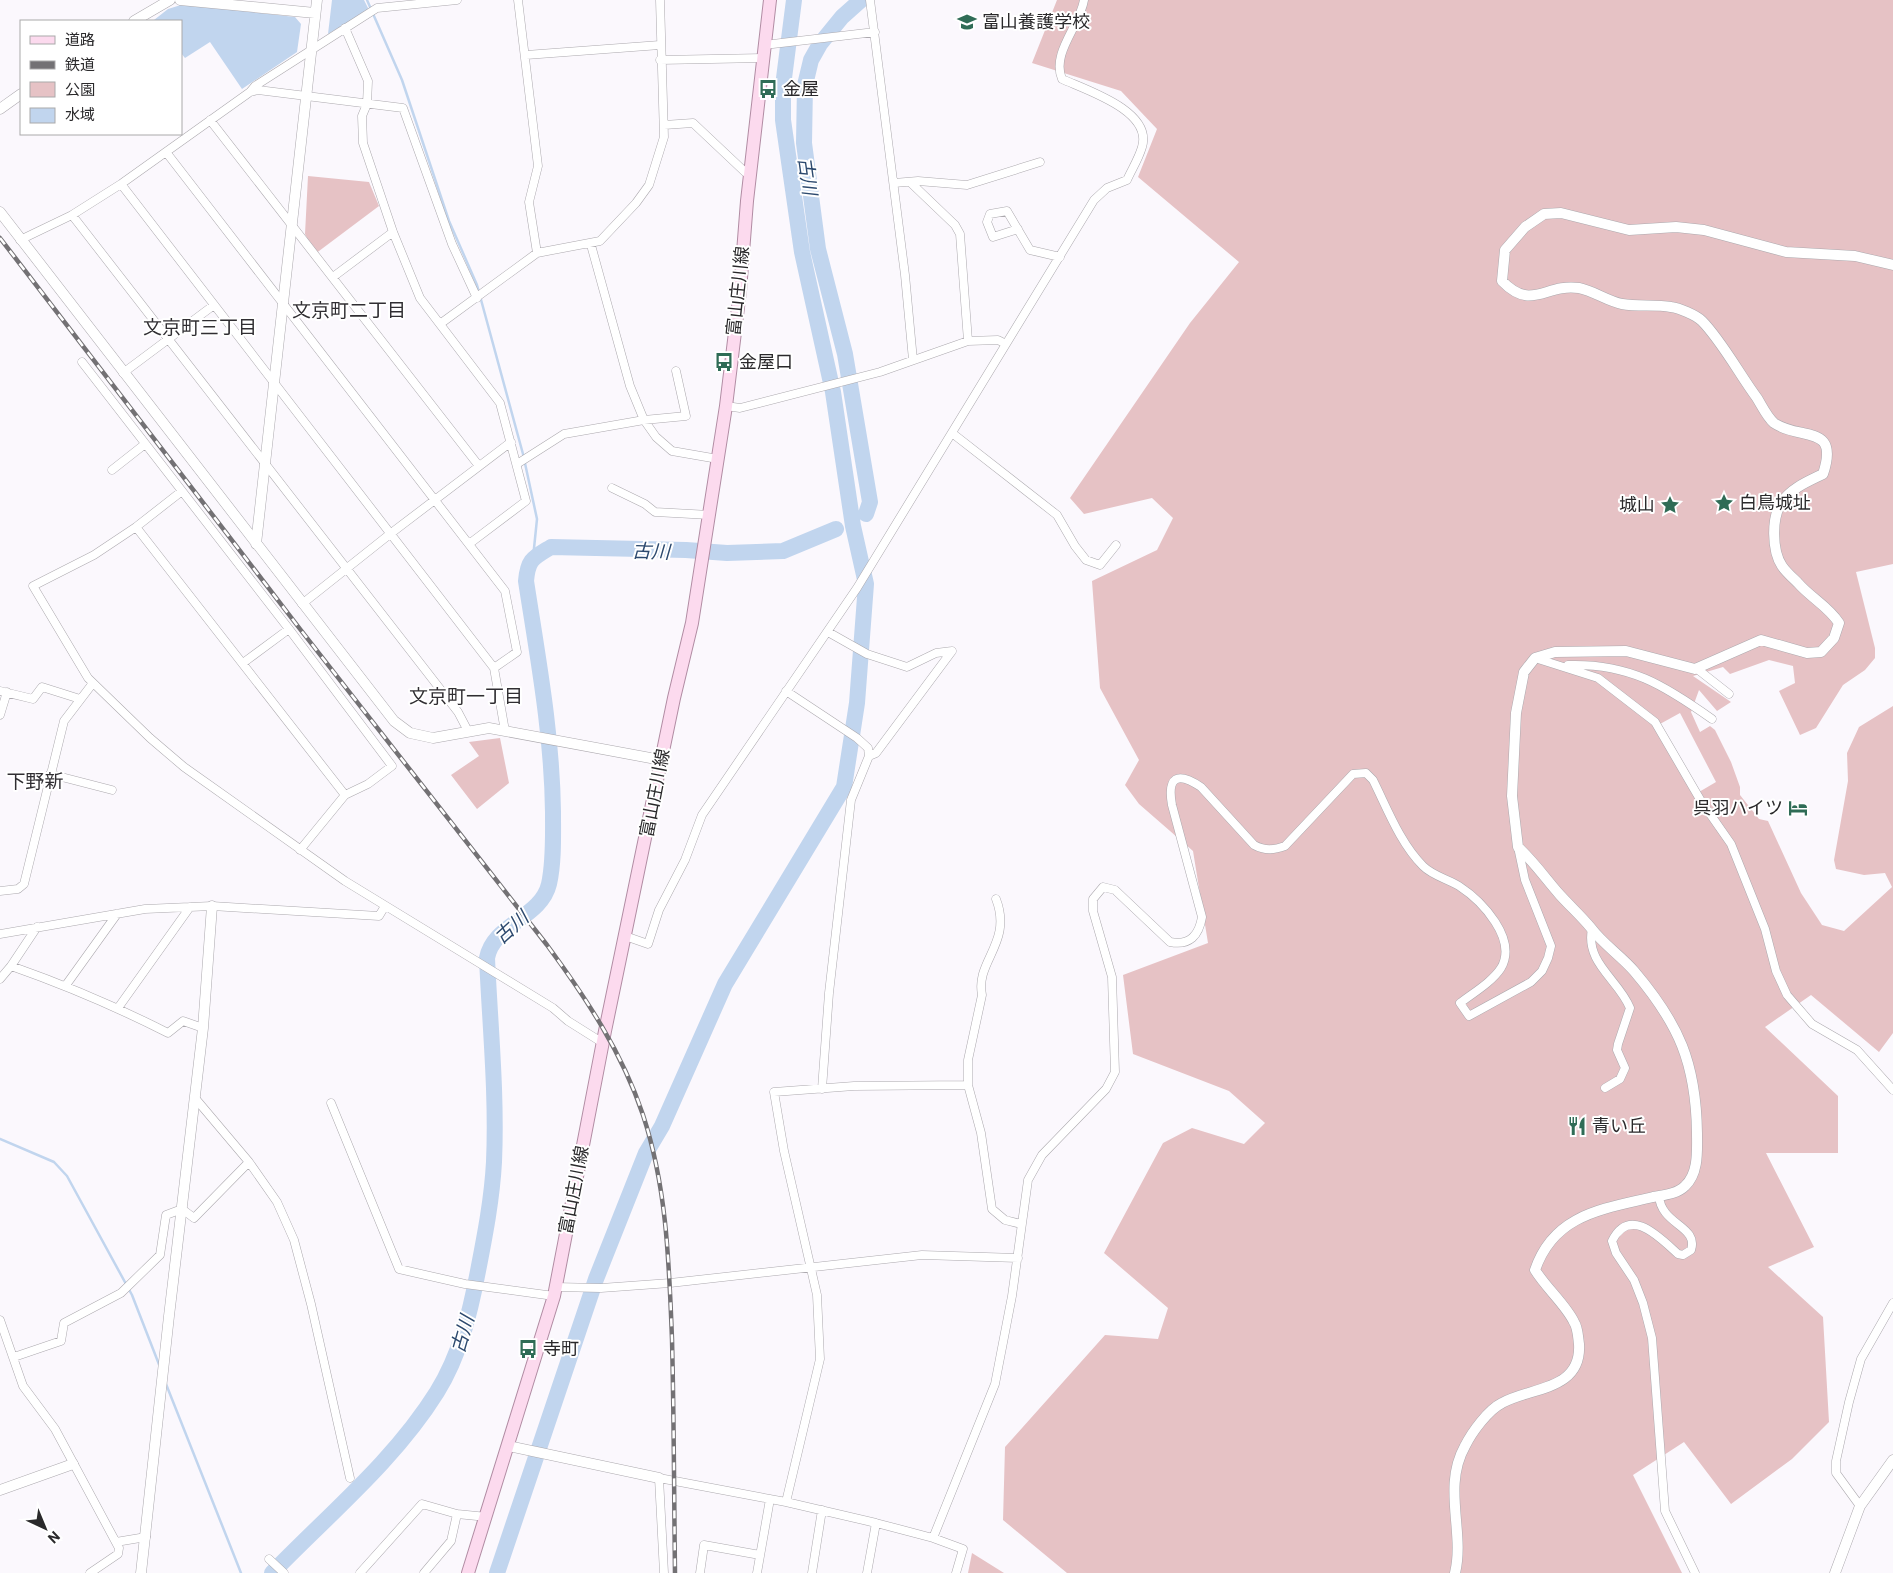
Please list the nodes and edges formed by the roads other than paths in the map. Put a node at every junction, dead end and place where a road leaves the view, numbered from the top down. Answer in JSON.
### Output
{"nodes":[{"id":1,"x":170,"y":0,"type":"edge"},
{"id":2,"x":180,"y":0,"type":"edge"},
{"id":3,"x":317,"y":0,"type":"edge"},
{"id":4,"x":457,"y":0,"type":"edge"},
{"id":5,"x":518,"y":0,"type":"edge"},
{"id":6,"x":660,"y":0,"type":"edge"},
{"id":7,"x":770,"y":0,"type":"edge"},
{"id":8,"x":1084,"y":0,"type":"edge"},
{"id":9,"x":871,"y":1,"type":"edge"},
{"id":10,"x":315,"y":13,"type":"junction"},
{"id":11,"x":136,"y":20,"type":"edge"},
{"id":12,"x":345,"y":28,"type":"junction"},
{"id":13,"x":875,"y":32,"type":"junction"},
{"id":14,"x":764,"y":44,"type":"junction"},
{"id":15,"x":660,"y":45,"type":"junction"},
{"id":16,"x":311,"y":49,"type":"junction"},
{"id":17,"x":526,"y":55,"type":"junction"},
{"id":18,"x":763,"y":58,"type":"junction"},
{"id":19,"x":660,"y":60,"type":"junction"},
{"id":20,"x":250,"y":92,"type":"junction"},
{"id":21,"x":20,"y":95,"type":"edge"},
{"id":22,"x":306,"y":97,"type":"junction"},
{"id":23,"x":367,"y":104,"type":"junction"},
{"id":24,"x":0,"y":109,"type":"edge"},
{"id":25,"x":210,"y":120,"type":"junction"},
{"id":26,"x":664,"y":125,"type":"junction"},
{"id":27,"x":166,"y":152,"type":"junction"},
{"id":28,"x":1040,"y":162,"type":"dead end"},
{"id":29,"x":750,"y":172,"type":"junction"},
{"id":30,"x":894,"y":182,"type":"junction"},
{"id":31,"x":910,"y":182,"type":"junction"},
{"id":32,"x":121,"y":184,"type":"junction"},
{"id":33,"x":0,"y":212,"type":"edge"},
{"id":34,"x":72,"y":214,"type":"junction"},
{"id":35,"x":292,"y":224,"type":"junction"},
{"id":36,"x":1018,"y":229,"type":"dead end"},
{"id":37,"x":393,"y":232,"type":"junction"},
{"id":38,"x":20,"y":240,"type":"junction"},
{"id":39,"x":590,"y":245,"type":"junction"},
{"id":40,"x":537,"y":253,"type":"junction"},
{"id":41,"x":1060,"y":257,"type":"junction"},
{"id":42,"x":1893,"y":265,"type":"edge"},
{"id":43,"x":333,"y":277,"type":"junction"},
{"id":44,"x":477,"y":298,"type":"junction"},
{"id":45,"x":283,"y":304,"type":"junction"},
{"id":46,"x":214,"y":305,"type":"junction"},
{"id":47,"x":440,"y":324,"type":"junction"},
{"id":48,"x":169,"y":339,"type":"junction"},
{"id":49,"x":968,"y":341,"type":"junction"},
{"id":50,"x":1006,"y":344,"type":"junction"},
{"id":51,"x":913,"y":360,"type":"junction"},
{"id":52,"x":82,"y":362,"type":"dead end"},
{"id":53,"x":676,"y":371,"type":"dead end"},
{"id":54,"x":123,"y":373,"type":"junction"},
{"id":55,"x":274,"y":383,"type":"junction"},
{"id":56,"x":726,"y":406,"type":"junction"},
{"id":57,"x":644,"y":420,"type":"junction"},
{"id":58,"x":952,"y":433,"type":"junction"},
{"id":59,"x":511,"y":442,"type":"junction"},
{"id":60,"x":145,"y":444,"type":"junction"},
{"id":61,"x":718,"y":459,"type":"junction"},
{"id":62,"x":266,"y":463,"type":"junction"},
{"id":63,"x":518,"y":464,"type":"junction"},
{"id":64,"x":479,"y":466,"type":"junction"},
{"id":65,"x":112,"y":470,"type":"dead end"},
{"id":66,"x":612,"y":488,"type":"dead end"},
{"id":67,"x":182,"y":491,"type":"junction"},
{"id":68,"x":435,"y":500,"type":"junction"},
{"id":69,"x":710,"y":515,"type":"junction"},
{"id":70,"x":136,"y":527,"type":"junction"},
{"id":71,"x":390,"y":534,"type":"junction"},
{"id":72,"x":256,"y":544,"type":"junction"},
{"id":73,"x":469,"y":544,"type":"junction"},
{"id":74,"x":1116,"y":545,"type":"dead end"},
{"id":75,"x":347,"y":568,"type":"junction"},
{"id":76,"x":302,"y":604,"type":"junction"},
{"id":77,"x":289,"y":629,"type":"junction"},
{"id":78,"x":828,"y":632,"type":"junction"},
{"id":79,"x":1535,"y":658,"type":"junction"},
{"id":80,"x":244,"y":663,"type":"junction"},
{"id":81,"x":1561,"y":665,"type":"junction"},
{"id":82,"x":494,"y":668,"type":"junction"},
{"id":83,"x":1696,"y":668,"type":"junction"},
{"id":84,"x":93,"y":683,"type":"junction"},
{"id":85,"x":3,"y":691,"type":"edge"},
{"id":86,"x":786,"y":691,"type":"junction"},
{"id":87,"x":1730,"y":694,"type":"dead end"},
{"id":88,"x":80,"y":699,"type":"junction"},
{"id":89,"x":0,"y":715,"type":"edge"},
{"id":90,"x":1712,"y":719,"type":"dead end"},
{"id":91,"x":468,"y":731,"type":"junction"},
{"id":92,"x":505,"y":731,"type":"junction"},
{"id":93,"x":869,"y":756,"type":"junction"},
{"id":94,"x":661,"y":760,"type":"junction"},
{"id":95,"x":50,"y":774,"type":"junction"},
{"id":96,"x":112,"y":790,"type":"dead end"},
{"id":97,"x":344,"y":795,"type":"junction"},
{"id":98,"x":1518,"y":847,"type":"junction"},
{"id":99,"x":300,"y":850,"type":"junction"},
{"id":100,"x":0,"y":891,"type":"edge"},
{"id":101,"x":996,"y":899,"type":"dead end"},
{"id":102,"x":212,"y":906,"type":"junction"},
{"id":103,"x":385,"y":906,"type":"junction"},
{"id":104,"x":190,"y":907,"type":"junction"},
{"id":105,"x":117,"y":914,"type":"junction"},
{"id":106,"x":37,"y":928,"type":"junction"},
{"id":107,"x":1592,"y":929,"type":"junction"},
{"id":108,"x":0,"y":934,"type":"edge"},
{"id":109,"x":625,"y":936,"type":"junction"},
{"id":110,"x":11,"y":966,"type":"junction"},
{"id":111,"x":0,"y":979,"type":"edge"},
{"id":112,"x":66,"y":985,"type":"junction"},
{"id":113,"x":118,"y":1008,"type":"junction"},
{"id":114,"x":203,"y":1028,"type":"junction"},
{"id":115,"x":603,"y":1044,"type":"junction"},
{"id":116,"x":968,"y":1085,"type":"junction"},
{"id":117,"x":1605,"y":1088,"type":"dead end"},
{"id":118,"x":822,"y":1089,"type":"junction"},
{"id":119,"x":1893,"y":1090,"type":"edge"},
{"id":120,"x":195,"y":1098,"type":"junction"},
{"id":121,"x":331,"y":1103,"type":"dead end"},
{"id":122,"x":249,"y":1162,"type":"junction"},
{"id":123,"x":1659,"y":1196,"type":"junction"},
{"id":124,"x":182,"y":1209,"type":"junction"},
{"id":125,"x":1021,"y":1224,"type":"junction"},
{"id":126,"x":1018,"y":1258,"type":"junction"},
{"id":127,"x":811,"y":1269,"type":"junction"},
{"id":128,"x":555,"y":1292,"type":"junction"},
{"id":129,"x":1893,"y":1303,"type":"edge"},
{"id":130,"x":0,"y":1320,"type":"edge"},
{"id":131,"x":14,"y":1357,"type":"junction"},
{"id":132,"x":508,"y":1446,"type":"junction"},
{"id":133,"x":1893,"y":1460,"type":"edge"},
{"id":134,"x":73,"y":1464,"type":"junction"},
{"id":135,"x":350,"y":1478,"type":"dead end"},
{"id":136,"x":659,"y":1478,"type":"junction"},
{"id":137,"x":0,"y":1490,"type":"edge"},
{"id":138,"x":770,"y":1499,"type":"junction"},
{"id":139,"x":786,"y":1502,"type":"junction"},
{"id":140,"x":1860,"y":1506,"type":"junction"},
{"id":141,"x":822,"y":1510,"type":"junction"},
{"id":142,"x":457,"y":1514,"type":"junction"},
{"id":143,"x":486,"y":1517,"type":"junction"},
{"id":144,"x":876,"y":1523,"type":"junction"},
{"id":145,"x":146,"y":1537,"type":"junction"},
{"id":146,"x":933,"y":1538,"type":"junction"},
{"id":147,"x":116,"y":1542,"type":"junction"},
{"id":148,"x":760,"y":1555,"type":"junction"},
{"id":149,"x":269,"y":1559,"type":"dead end"},
{"id":150,"x":90,"y":1573,"type":"edge"},
{"id":151,"x":141,"y":1573,"type":"edge"},
{"id":152,"x":284,"y":1573,"type":"edge"},
{"id":153,"x":360,"y":1573,"type":"edge"},
{"id":154,"x":424,"y":1573,"type":"edge"},
{"id":155,"x":468,"y":1573,"type":"edge"},
{"id":156,"x":664,"y":1573,"type":"edge"},
{"id":157,"x":700,"y":1573,"type":"edge"},
{"id":158,"x":757,"y":1573,"type":"edge"},
{"id":159,"x":812,"y":1573,"type":"edge"},
{"id":160,"x":867,"y":1573,"type":"edge"},
{"id":161,"x":956,"y":1573,"type":"edge"},
{"id":162,"x":1455,"y":1573,"type":"edge"},
{"id":163,"x":1695,"y":1573,"type":"edge"},
{"id":164,"x":1835,"y":1573,"type":"edge"}],
"edges":[{"from":1,"to":11,"type":"street"},
{"from":2,"to":10,"type":"street"},
{"from":3,"to":10,"type":"street"},
{"from":4,"to":12,"type":"street"},
{"from":5,"to":17,"type":"street"},
{"from":6,"to":15,"type":"street"},
{"from":7,"to":14,"type":"main road","name":"富山庄川線"},
{"from":8,"to":41,"type":"street"},
{"from":9,"to":13,"type":"street"},
{"from":10,"to":16,"type":"street"},
{"from":12,"to":16,"type":"street"},
{"from":12,"to":23,"type":"street"},
{"from":13,"to":14,"type":"street"},
{"from":13,"to":30,"type":"street"},
{"from":14,"to":18,"type":"main road","name":"富山庄川線"},
{"from":15,"to":17,"type":"street"},
{"from":15,"to":19,"type":"street"},
{"from":16,"to":20,"type":"street"},
{"from":16,"to":22,"type":"street"},
{"from":17,"to":40,"type":"street"},
{"from":18,"to":19,"type":"street"},
{"from":18,"to":29,"type":"main road","name":"富山庄川線"},
{"from":19,"to":26,"type":"street"},
{"from":20,"to":22,"type":"street"},
{"from":20,"to":25,"type":"street"},
{"from":21,"to":24,"type":"street"},
{"from":22,"to":23,"type":"street"},
{"from":22,"to":35,"type":"street"},
{"from":23,"to":37,"type":"street"},
{"from":23,"to":44,"type":"street"},
{"from":25,"to":27,"type":"street"},
{"from":25,"to":35,"type":"street"},
{"from":26,"to":29,"type":"street"},
{"from":26,"to":39,"type":"street"},
{"from":27,"to":32,"type":"street"},
{"from":27,"to":45,"type":"street"},
{"from":28,"to":31,"type":"street"},
{"from":29,"to":56,"type":"main road","name":"富山庄川線"},
{"from":30,"to":31,"type":"street"},
{"from":30,"to":51,"type":"street"},
{"from":31,"to":49,"type":"street"},
{"from":32,"to":34,"type":"street"},
{"from":32,"to":46,"type":"street"},
{"from":33,"to":38,"type":"street"},
{"from":34,"to":38,"type":"street"},
{"from":34,"to":48,"type":"street"},
{"from":35,"to":43,"type":"street"},
{"from":35,"to":45,"type":"street"},
{"from":36,"to":41,"type":"street"},
{"from":37,"to":43,"type":"street"},
{"from":37,"to":47,"type":"street"},
{"from":38,"to":54,"type":"street"},
{"from":39,"to":40,"type":"street"},
{"from":39,"to":57,"type":"street"},
{"from":40,"to":44,"type":"street"},
{"from":41,"to":50,"type":"street"},
{"from":42,"to":83,"type":"street"},
{"from":43,"to":64,"type":"street"},
{"from":44,"to":47,"type":"street"},
{"from":45,"to":55,"type":"street"},
{"from":45,"to":68,"type":"street"},
{"from":46,"to":48,"type":"street"},
{"from":46,"to":55,"type":"street"},
{"from":47,"to":59,"type":"street"},
{"from":48,"to":54,"type":"street"},
{"from":48,"to":62,"type":"street"},
{"from":49,"to":50,"type":"street"},
{"from":49,"to":51,"type":"street"},
{"from":50,"to":58,"type":"street"},
{"from":51,"to":56,"type":"street"},
{"from":52,"to":60,"type":"street"},
{"from":53,"to":57,"type":"street"},
{"from":54,"to":72,"type":"street"},
{"from":55,"to":62,"type":"street"},
{"from":55,"to":71,"type":"street"},
{"from":56,"to":61,"type":"main road","name":"富山庄川線"},
{"from":57,"to":61,"type":"street"},
{"from":57,"to":63,"type":"street"},
{"from":58,"to":74,"type":"street"},
{"from":58,"to":78,"type":"street"},
{"from":59,"to":63,"type":"street"},
{"from":59,"to":64,"type":"street"},
{"from":60,"to":65,"type":"street"},
{"from":60,"to":67,"type":"street"},
{"from":61,"to":69,"type":"main road","name":"富山庄川線"},
{"from":62,"to":72,"type":"street"},
{"from":62,"to":75,"type":"street"},
{"from":63,"to":73,"type":"street"},
{"from":64,"to":68,"type":"street"},
{"from":66,"to":69,"type":"street"},
{"from":67,"to":70,"type":"street"},
{"from":67,"to":77,"type":"street"},
{"from":68,"to":71,"type":"street"},
{"from":68,"to":73,"type":"street"},
{"from":69,"to":94,"type":"main road","name":"富山庄川線"},
{"from":70,"to":80,"type":"street"},
{"from":70,"to":84,"type":"street"},
{"from":71,"to":75,"type":"street"},
{"from":71,"to":82,"type":"street"},
{"from":72,"to":76,"type":"street"},
{"from":73,"to":82,"type":"street"},
{"from":75,"to":76,"type":"street"},
{"from":75,"to":91,"type":"street"},
{"from":76,"to":91,"type":"street"},
{"from":77,"to":80,"type":"street"},
{"from":77,"to":97,"type":"street"},
{"from":78,"to":86,"type":"street"},
{"from":78,"to":93,"type":"street"},
{"from":79,"to":81,"type":"street"},
{"from":79,"to":83,"type":"street"},
{"from":79,"to":98,"type":"street"},
{"from":80,"to":97,"type":"street"},
{"from":81,"to":90,"type":"street"},
{"from":81,"to":119,"type":"street"},
{"from":82,"to":92,"type":"street"},
{"from":83,"to":87,"type":"street"},
{"from":84,"to":88,"type":"street"},
{"from":84,"to":99,"type":"street"},
{"from":85,"to":88,"type":"street"},
{"from":85,"to":89,"type":"street"},
{"from":86,"to":93,"type":"street"},
{"from":86,"to":109,"type":"street"},
{"from":88,"to":95,"type":"street"},
{"from":91,"to":92,"type":"street"},
{"from":92,"to":94,"type":"street"},
{"from":93,"to":118,"type":"street"},
{"from":94,"to":109,"type":"main road","name":"富山庄川線"},
{"from":95,"to":96,"type":"street"},
{"from":95,"to":100,"type":"street"},
{"from":97,"to":99,"type":"street"},
{"from":98,"to":107,"type":"street"},
{"from":98,"to":125,"type":"street"},
{"from":99,"to":103,"type":"street"},
{"from":101,"to":116,"type":"street"},
{"from":102,"to":103,"type":"street"},
{"from":102,"to":104,"type":"street"},
{"from":102,"to":114,"type":"street"},
{"from":103,"to":115,"type":"street"},
{"from":104,"to":105,"type":"street"},
{"from":104,"to":113,"type":"street"},
{"from":105,"to":106,"type":"street"},
{"from":105,"to":112,"type":"street"},
{"from":106,"to":108,"type":"street"},
{"from":106,"to":110,"type":"street"},
{"from":107,"to":117,"type":"street"},
{"from":107,"to":123,"type":"street"},
{"from":109,"to":115,"type":"main road","name":"富山庄川線"},
{"from":110,"to":111,"type":"street"},
{"from":110,"to":112,"type":"street"},
{"from":112,"to":113,"type":"street"},
{"from":113,"to":114,"type":"street"},
{"from":114,"to":120,"type":"street"},
{"from":115,"to":128,"type":"main road","name":"富山庄川線"},
{"from":116,"to":118,"type":"street"},
{"from":116,"to":125,"type":"street"},
{"from":118,"to":127,"type":"street"},
{"from":120,"to":122,"type":"street"},
{"from":120,"to":124,"type":"street"},
{"from":121,"to":128,"type":"street"},
{"from":122,"to":124,"type":"street"},
{"from":122,"to":135,"type":"street"},
{"from":123,"to":162,"type":"street"},
{"from":123,"to":163,"type":"street"},
{"from":124,"to":131,"type":"street"},
{"from":124,"to":145,"type":"street"},
{"from":125,"to":126,"type":"street"},
{"from":126,"to":127,"type":"street"},
{"from":126,"to":146,"type":"street"},
{"from":127,"to":128,"type":"street"},
{"from":127,"to":139,"type":"street"},
{"from":128,"to":132,"type":"main road","name":"富山庄川線"},
{"from":129,"to":140,"type":"street"},
{"from":130,"to":131,"type":"street"},
{"from":131,"to":134,"type":"street"},
{"from":132,"to":136,"type":"street"},
{"from":132,"to":143,"type":"main road","name":"富山庄川線"},
{"from":133,"to":140,"type":"street"},
{"from":134,"to":137,"type":"street"},
{"from":134,"to":147,"type":"street"},
{"from":136,"to":138,"type":"street"},
{"from":136,"to":156,"type":"street"},
{"from":138,"to":139,"type":"street"},
{"from":138,"to":148,"type":"street"},
{"from":139,"to":141,"type":"street"},
{"from":140,"to":164,"type":"street"},
{"from":141,"to":144,"type":"street"},
{"from":141,"to":159,"type":"street"},
{"from":142,"to":143,"type":"street"},
{"from":142,"to":153,"type":"street"},
{"from":142,"to":154,"type":"street"},
{"from":143,"to":155,"type":"main road","name":"富山庄川線"},
{"from":144,"to":146,"type":"street"},
{"from":144,"to":160,"type":"street"},
{"from":145,"to":147,"type":"street"},
{"from":145,"to":151,"type":"street"},
{"from":146,"to":161,"type":"street"},
{"from":147,"to":150,"type":"street"},
{"from":148,"to":157,"type":"street"},
{"from":148,"to":158,"type":"street"},
{"from":149,"to":152,"type":"street"}]}
